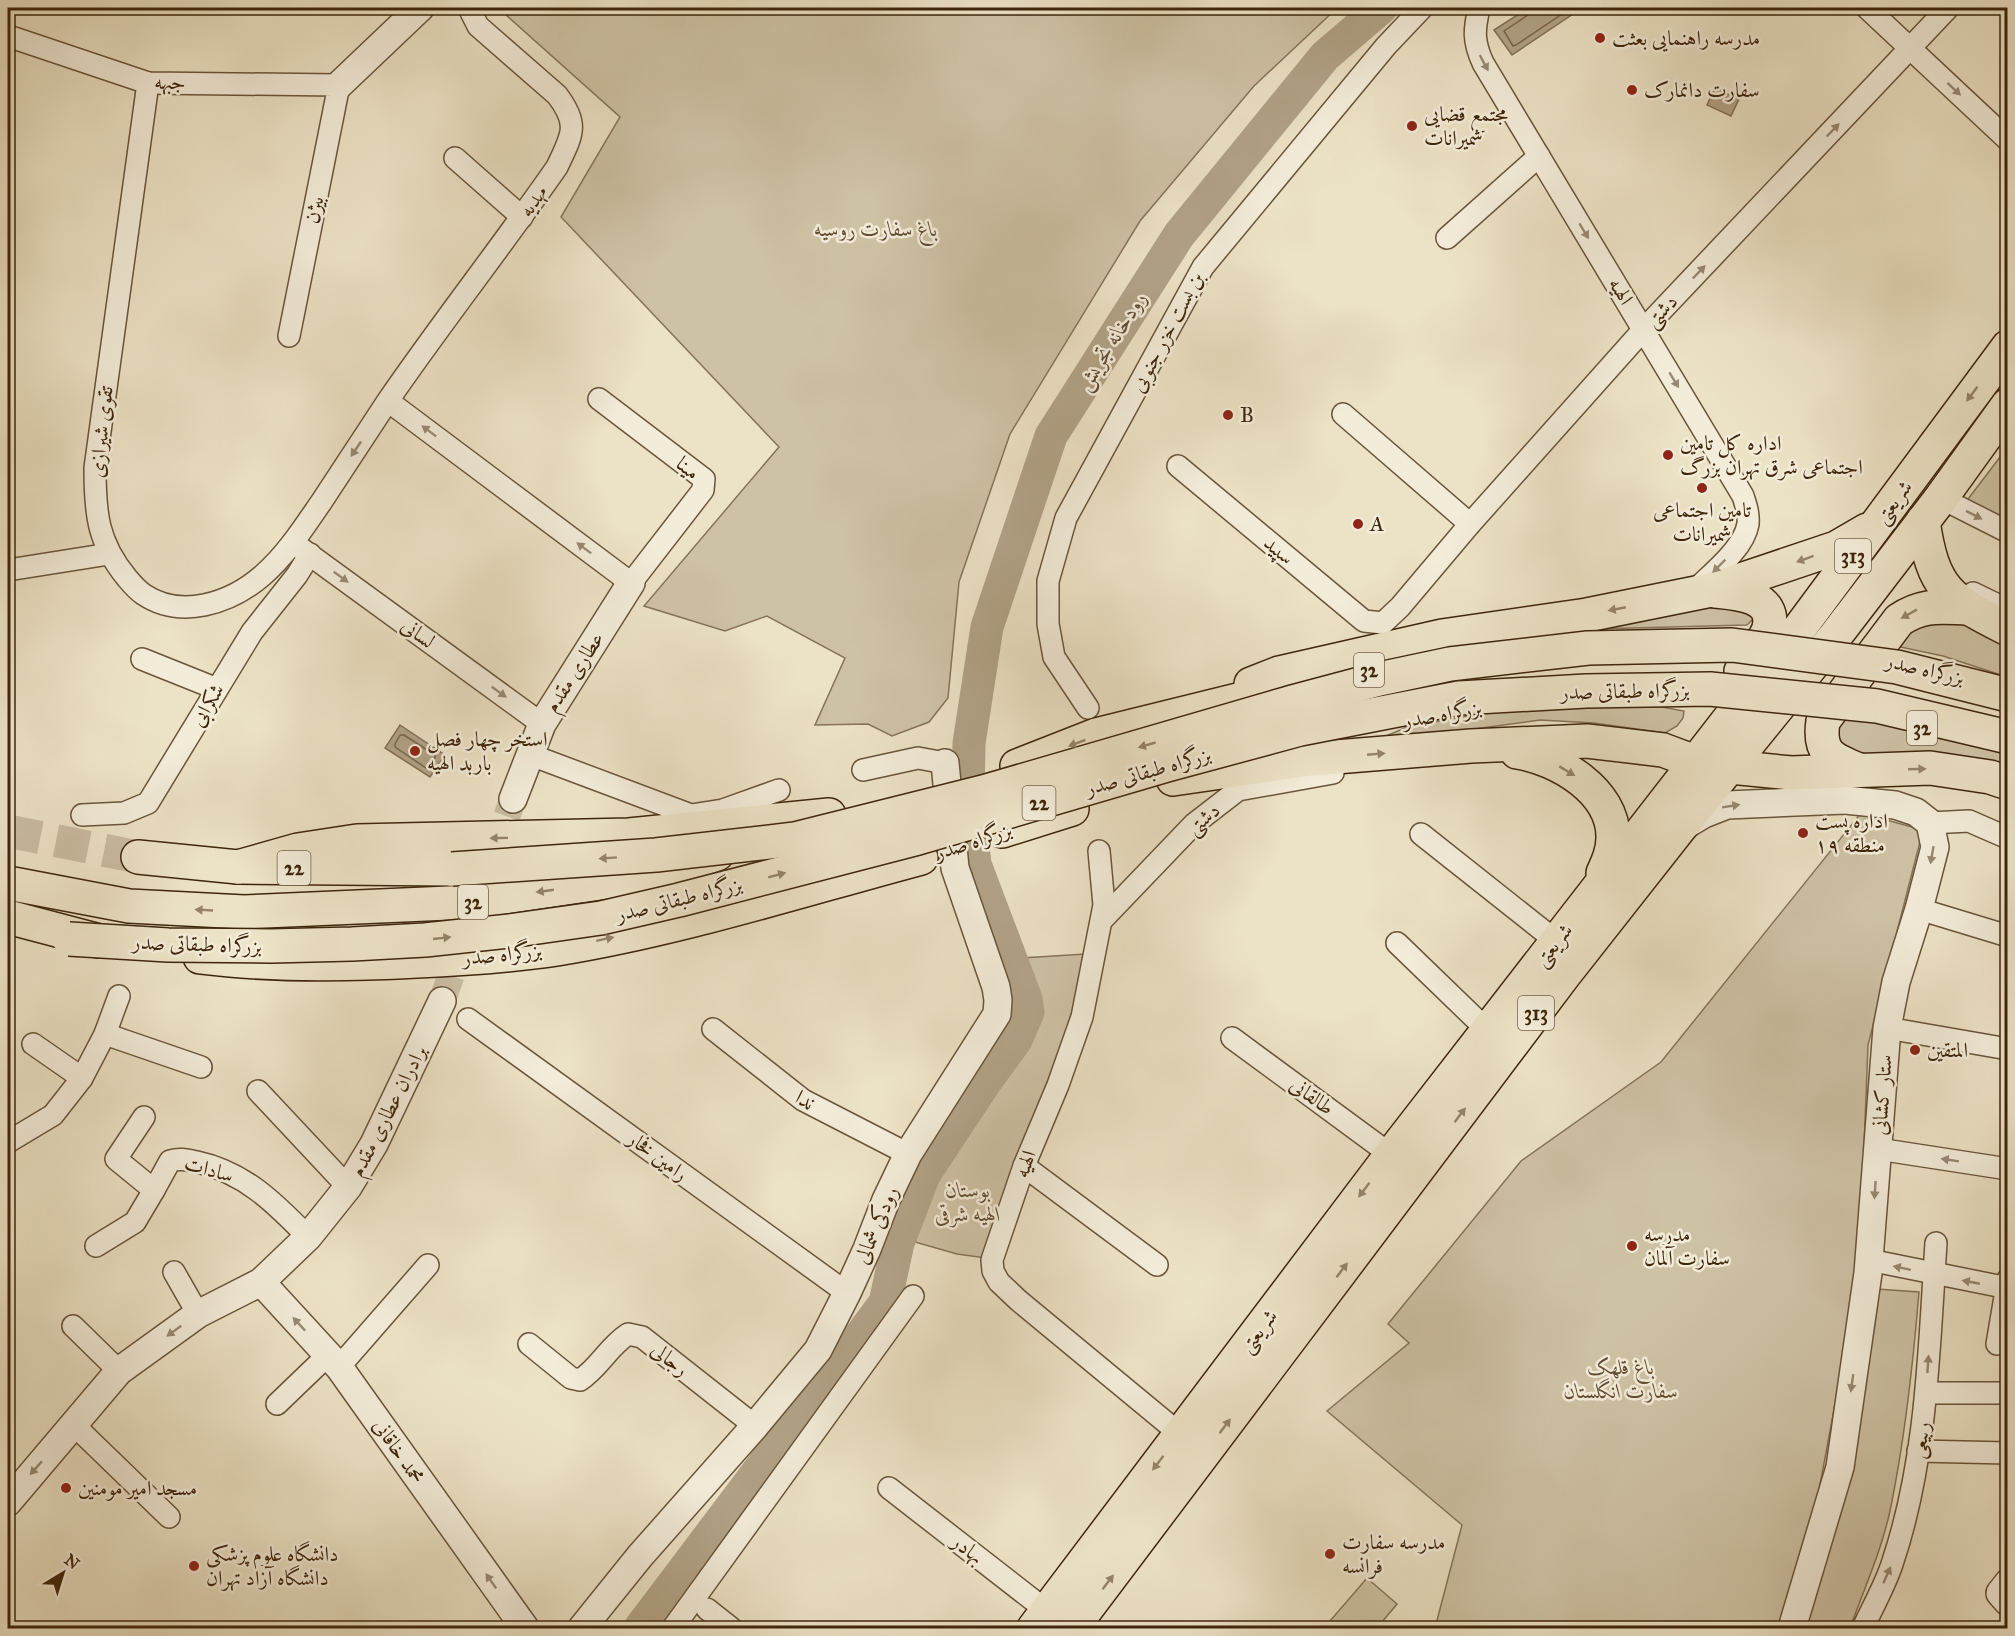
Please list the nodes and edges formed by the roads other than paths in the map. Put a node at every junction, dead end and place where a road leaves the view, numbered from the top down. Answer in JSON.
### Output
{"nodes":[{"id":1,"x":420,"y":8,"type":"edge"},
{"id":2,"x":469,"y":8,"type":"edge"},
{"id":3,"x":1422,"y":8,"type":"edge"},
{"id":4,"x":1479,"y":8,"type":"edge"},
{"id":5,"x":1867,"y":8,"type":"edge"},
{"id":6,"x":1948,"y":8,"type":"edge"},
{"id":7,"x":8,"y":36,"type":"edge"},
{"id":8,"x":1911,"y":49,"type":"junction"},
{"id":9,"x":148,"y":83,"type":"junction"},
{"id":10,"x":339,"y":86,"type":"junction"},
{"id":11,"x":2007,"y":140,"type":"edge"},
{"id":12,"x":1539,"y":156,"type":"junction"},
{"id":13,"x":455,"y":158,"type":"dead end"},
{"id":14,"x":522,"y":216,"type":"junction"},
{"id":15,"x":1447,"y":237,"type":"dead end"},
{"id":16,"x":1644,"y":329,"type":"junction"},
{"id":17,"x":289,"y":336,"type":"dead end"},
{"id":18,"x":2007,"y":347,"type":"edge"},
{"id":19,"x":599,"y":399,"type":"dead end"},
{"id":20,"x":388,"y":401,"type":"junction"},
{"id":21,"x":2007,"y":405,"type":"edge"},
{"id":22,"x":1344,"y":414,"type":"dead end"},
{"id":23,"x":1178,"y":466,"type":"dead end"},
{"id":24,"x":1938,"y":507,"type":"junction"},
{"id":25,"x":1470,"y":524,"type":"junction"},
{"id":26,"x":1877,"y":524,"type":"junction"},
{"id":27,"x":2007,"y":532,"type":"edge"},
{"id":28,"x":302,"y":549,"type":"junction"},
{"id":29,"x":109,"y":554,"type":"junction"},
{"id":30,"x":8,"y":570,"type":"edge"},
{"id":31,"x":631,"y":584,"type":"junction"},
{"id":32,"x":1701,"y":592,"type":"junction"},
{"id":33,"x":1966,"y":608,"type":"junction"},
{"id":34,"x":2007,"y":610,"type":"edge"},
{"id":35,"x":1383,"y":623,"type":"joint"},
{"id":36,"x":2007,"y":630,"type":"edge"},
{"id":37,"x":142,"y":659,"type":"dead end"},
{"id":38,"x":217,"y":689,"type":"junction"},
{"id":39,"x":2007,"y":689,"type":"edge"},
{"id":40,"x":2007,"y":695,"type":"edge"},
{"id":41,"x":1088,"y":708,"type":"dead end"},
{"id":42,"x":1148,"y":722,"type":"junction"},
{"id":43,"x":542,"y":724,"type":"junction"},
{"id":44,"x":2007,"y":736,"type":"edge"},
{"id":45,"x":2007,"y":744,"type":"edge"},
{"id":46,"x":1471,"y":746,"type":"junction"},
{"id":47,"x":1663,"y":750,"type":"junction"},
{"id":48,"x":531,"y":755,"type":"junction"},
{"id":49,"x":945,"y":762,"type":"joint"},
{"id":50,"x":1695,"y":762,"type":"junction"},
{"id":51,"x":1730,"y":767,"type":"junction"},
{"id":52,"x":863,"y":770,"type":"dead end"},
{"id":53,"x":1859,"y":770,"type":"junction"},
{"id":54,"x":1333,"y":773,"type":"dead end"},
{"id":55,"x":1173,"y":779,"type":"junction"},
{"id":56,"x":2007,"y":783,"type":"edge"},
{"id":57,"x":779,"y":790,"type":"dead end"},
{"id":58,"x":513,"y":799,"type":"tunnel mouth"},
{"id":59,"x":82,"y":815,"type":"dead end"},
{"id":60,"x":830,"y":815,"type":"junction"},
{"id":61,"x":1930,"y":823,"type":"junction"},
{"id":62,"x":1421,"y":834,"type":"dead end"},
{"id":63,"x":1663,"y":834,"type":"junction"},
{"id":64,"x":2007,"y":838,"type":"edge"},
{"id":65,"x":1099,"y":851,"type":"dead end"},
{"id":66,"x":138,"y":857,"type":"tunnel mouth"},
{"id":67,"x":238,"y":867,"type":"junction"},
{"id":68,"x":415,"y":869,"type":"junction"},
{"id":69,"x":8,"y":883,"type":"edge"},
{"id":70,"x":1597,"y":888,"type":"junction"},
{"id":71,"x":1919,"y":909,"type":"junction"},
{"id":72,"x":244,"y":912,"type":"junction"},
{"id":73,"x":8,"y":917,"type":"edge"},
{"id":74,"x":1102,"y":920,"type":"junction"},
{"id":75,"x":8,"y":927,"type":"edge"},
{"id":76,"x":2007,"y":936,"type":"edge"},
{"id":77,"x":8,"y":939,"type":"edge"},
{"id":78,"x":69,"y":939,"type":"junction"},
{"id":79,"x":1556,"y":941,"type":"junction"},
{"id":80,"x":1397,"y":943,"type":"dead end"},
{"id":81,"x":119,"y":996,"type":"dead end"},
{"id":82,"x":442,"y":1001,"type":"tunnel mouth"},
{"id":83,"x":468,"y":1019,"type":"dead end"},
{"id":84,"x":1887,"y":1028,"type":"junction"},
{"id":85,"x":713,"y":1029,"type":"dead end"},
{"id":86,"x":1487,"y":1030,"type":"junction"},
{"id":87,"x":105,"y":1034,"type":"junction"},
{"id":88,"x":1232,"y":1038,"type":"dead end"},
{"id":89,"x":33,"y":1044,"type":"dead end"},
{"id":90,"x":2007,"y":1049,"type":"edge"},
{"id":91,"x":201,"y":1066,"type":"dead end"},
{"id":92,"x":82,"y":1078,"type":"junction"},
{"id":93,"x":258,"y":1091,"type":"dead end"},
{"id":94,"x":144,"y":1117,"type":"dead end"},
{"id":95,"x":8,"y":1140,"type":"edge"},
{"id":96,"x":1878,"y":1149,"type":"junction"},
{"id":97,"x":908,"y":1154,"type":"junction"},
{"id":98,"x":1391,"y":1155,"type":"junction"},
{"id":99,"x":1024,"y":1166,"type":"junction"},
{"id":100,"x":2007,"y":1169,"type":"edge"},
{"id":101,"x":348,"y":1187,"type":"junction"},
{"id":102,"x":154,"y":1190,"type":"junction"},
{"id":103,"x":308,"y":1236,"type":"junction"},
{"id":104,"x":1936,"y":1243,"type":"dead end"},
{"id":105,"x":96,"y":1246,"type":"dead end"},
{"id":106,"x":1869,"y":1260,"type":"junction"},
{"id":107,"x":428,"y":1265,"type":"dead end"},
{"id":108,"x":1157,"y":1265,"type":"dead end"},
{"id":109,"x":174,"y":1272,"type":"dead end"},
{"id":110,"x":1934,"y":1275,"type":"junction"},
{"id":111,"x":261,"y":1282,"type":"junction"},
{"id":112,"x":2007,"y":1285,"type":"edge"},
{"id":113,"x":847,"y":1293,"type":"junction"},
{"id":114,"x":913,"y":1296,"type":"dead end"},
{"id":115,"x":198,"y":1314,"type":"junction"},
{"id":116,"x":73,"y":1326,"type":"dead end"},
{"id":117,"x":529,"y":1344,"type":"dead end"},
{"id":118,"x":1997,"y":1344,"type":"dead end"},
{"id":119,"x":334,"y":1361,"type":"junction"},
{"id":120,"x":119,"y":1371,"type":"junction"},
{"id":121,"x":1926,"y":1393,"type":"junction"},
{"id":122,"x":2007,"y":1393,"type":"edge"},
{"id":123,"x":277,"y":1404,"type":"dead end"},
{"id":124,"x":74,"y":1425,"type":"junction"},
{"id":125,"x":755,"y":1426,"type":"junction"},
{"id":126,"x":1180,"y":1434,"type":"junction"},
{"id":127,"x":1918,"y":1451,"type":"junction"},
{"id":128,"x":2007,"y":1452,"type":"edge"},
{"id":129,"x":889,"y":1488,"type":"dead end"},
{"id":130,"x":8,"y":1502,"type":"edge"},
{"id":131,"x":169,"y":1517,"type":"dead end"},
{"id":132,"x":706,"y":1609,"type":"dead end"},
{"id":133,"x":1051,"y":1623,"type":"edge"},
{"id":134,"x":525,"y":1629,"type":"edge"},
{"id":135,"x":582,"y":1629,"type":"edge"},
{"id":136,"x":672,"y":1629,"type":"edge"},
{"id":137,"x":731,"y":1629,"type":"edge"},
{"id":138,"x":1792,"y":1629,"type":"edge"},
{"id":139,"x":1863,"y":1629,"type":"edge"}],
"edges":[{"from":1,"to":10,"type":"street"},
{"from":2,"to":14,"type":"street","name":"مهدیه"},
{"from":3,"to":41,"type":"street","name":"بن بست خزر جنوبی"},
{"from":4,"to":12,"type":"street","name":"الهیه","one_way":true},
{"from":5,"to":8,"type":"street"},
{"from":6,"to":8,"type":"street","name":"دشتی"},
{"from":7,"to":9,"type":"street","name":"جبهه"},
{"from":8,"to":11,"type":"street","one_way":true},
{"from":16,"to":8,"type":"street","name":"دشتی","one_way":true},
{"from":9,"to":10,"type":"street","name":"جبهه"},
{"from":9,"to":29,"type":"street","name":"تقوی شیرازی"},
{"from":10,"to":17,"type":"street","name":"بیژن"},
{"from":12,"to":15,"type":"street"},
{"from":12,"to":16,"type":"street","name":"الهیه","one_way":true},
{"from":13,"to":14,"type":"street"},
{"from":14,"to":20,"type":"street","name":"مهدیه"},
{"from":16,"to":25,"type":"street","name":"دشتی"},
{"from":16,"to":32,"type":"street","name":"الهیه","one_way":true},
{"from":18,"to":26,"type":"main road","name":"شریعتی","number":"313","one_way":true},
{"from":19,"to":31,"type":"street","name":"مینا"},
{"from":20,"to":28,"type":"street","name":"مهدیه","one_way":true},
{"from":31,"to":20,"type":"street","one_way":true},
{"from":21,"to":24,"type":"main road","name":"شریعتی","number":"313"},
{"from":22,"to":25,"type":"street"},
{"from":23,"to":35,"type":"street","name":"سپید"},
{"from":24,"to":27,"type":"street","one_way":true},
{"from":24,"to":33,"type":"main road"},
{"from":24,"to":34,"type":"street"},
{"from":24,"to":51,"type":"main road","name":"شریعتی","number":"313"},
{"from":25,"to":35,"type":"street","name":"دشتی"},
{"from":26,"to":32,"type":"main road","one_way":true},
{"from":26,"to":50,"type":"main road","name":"شریعتی","number":"313"},
{"from":28,"to":29,"type":"street","name":"تقوی شیرازی"},
{"from":28,"to":38,"type":"street","name":"شکرابی"},
{"from":28,"to":43,"type":"street","name":"لسانی","one_way":true},
{"from":29,"to":30,"type":"street"},
{"from":31,"to":43,"type":"street","name":"عطاری مقدم"},
{"from":32,"to":42,"type":"main road","one_way":true},
{"from":32,"to":47,"type":"main road"},
{"from":33,"to":36,"type":"main road"},
{"from":33,"to":53,"type":"main road","one_way":true},
{"from":37,"to":38,"type":"street"},
{"from":38,"to":59,"type":"street","name":"شکرابی"},
{"from":39,"to":42,"type":"main road","name":"بزرگراه صدر","number":"32"},
{"from":40,"to":68,"type":"main road","name":"بزرگراه طبقاتی صدر","number":"22","one_way":true,"bridge":true},
{"from":42,"to":60,"type":"main road","name":"بزرگراه صدر","number":"32","one_way":true},
{"from":43,"to":48,"type":"street","name":"عطاری مقدم"},
{"from":78,"to":44,"type":"main road","name":"بزرگراه طبقاتی صدر","number":"22","one_way":true,"bridge":true},
{"from":45,"to":55,"type":"main road","name":"بزرگراه صدر","number":"32"},
{"from":46,"to":47,"type":"main road"},
{"from":55,"to":46,"type":"main road","one_way":true},
{"from":46,"to":70,"type":"main road","one_way":true},
{"from":47,"to":50,"type":"main road"},
{"from":48,"to":57,"type":"street"},
{"from":48,"to":58,"type":"street","name":"عطاری مقدم"},
{"from":49,"to":52,"type":"street"},
{"from":49,"to":97,"type":"street","name":"رودکی شمالی"},
{"from":50,"to":51,"type":"main road"},
{"from":50,"to":63,"type":"main road","name":"شریعتی","number":"313"},
{"from":51,"to":53,"type":"main road"},
{"from":51,"to":63,"type":"main road","name":"شریعتی","number":"313"},
{"from":53,"to":56,"type":"main road","one_way":true},
{"from":54,"to":74,"type":"street","name":"دشتی"},
{"from":73,"to":55,"type":"main road","name":"بزرگراه صدر","number":"32","one_way":true},
{"from":60,"to":67,"type":"main road","one_way":true},
{"from":60,"to":72,"type":"main road","name":"بزرگراه صدر","number":"32","one_way":true},
{"from":63,"to":61,"type":"street","one_way":true},
{"from":61,"to":64,"type":"street"},
{"from":61,"to":71,"type":"street","name":"ستار کشانی","one_way":true},
{"from":62,"to":79,"type":"street"},
{"from":63,"to":70,"type":"main road","name":"شریعتی","number":"313"},
{"from":133,"to":63,"type":"main road","name":"شریعتی","number":"313","one_way":true},
{"from":65,"to":74,"type":"street","name":"الهیه"},
{"from":66,"to":67,"type":"main road","number":"22"},
{"from":67,"to":68,"type":"main road","number":"22"},
{"from":68,"to":72,"type":"main road"},
{"from":72,"to":69,"type":"main road","name":"بزرگراه صدر","number":"32","one_way":true},
{"from":70,"to":79,"type":"main road","name":"شریعتی","number":"313"},
{"from":71,"to":76,"type":"street"},
{"from":71,"to":84,"type":"street","name":"ستار کشانی"},
{"from":74,"to":99,"type":"street","name":"الهیه"},
{"from":75,"to":78,"type":"main road"},
{"from":77,"to":78,"type":"main road","name":"بزرگراه طبقاتی صدر","number":"22"},
{"from":79,"to":86,"type":"main road","name":"شریعتی","number":"313"},
{"from":80,"to":86,"type":"street"},
{"from":81,"to":87,"type":"street"},
{"from":82,"to":101,"type":"street","name":"برادران عطاری مقدم"},
{"from":83,"to":113,"type":"street","name":"رامین فخار"},
{"from":84,"to":90,"type":"street"},
{"from":84,"to":96,"type":"street","name":"ستار کشانی"},
{"from":85,"to":97,"type":"street","name":"ندا"},
{"from":86,"to":98,"type":"main road","name":"شریعتی","number":"313"},
{"from":87,"to":91,"type":"street"},
{"from":87,"to":92,"type":"street"},
{"from":88,"to":98,"type":"street","name":"طالقانی"},
{"from":89,"to":92,"type":"street"},
{"from":92,"to":95,"type":"street"},
{"from":93,"to":101,"type":"street"},
{"from":94,"to":102,"type":"street"},
{"from":100,"to":96,"type":"street","one_way":true},
{"from":96,"to":106,"type":"street","name":"ستار کشانی","one_way":true},
{"from":97,"to":113,"type":"street","name":"رودکی شمالی"},
{"from":98,"to":126,"type":"main road","name":"شریعتی","number":"313","one_way":true},
{"from":99,"to":108,"type":"street"},
{"from":99,"to":126,"type":"street","name":"الهیه"},
{"from":101,"to":103,"type":"street","name":"برادران عطاری مقدم"},
{"from":102,"to":103,"type":"street","name":"سادات"},
{"from":102,"to":105,"type":"street"},
{"from":103,"to":111,"type":"street","name":"برادران عطاری مقدم"},
{"from":104,"to":110,"type":"street","name":"ربیعی"},
{"from":110,"to":106,"type":"street","one_way":true},
{"from":106,"to":138,"type":"street","name":"ستار کشانی","one_way":true},
{"from":107,"to":119,"type":"street"},
{"from":109,"to":115,"type":"street"},
{"from":112,"to":110,"type":"street","one_way":true},
{"from":121,"to":110,"type":"street","name":"ربیعی","one_way":true},
{"from":111,"to":115,"type":"street","name":"برادران عطاری مقدم"},
{"from":119,"to":111,"type":"street","name":"محمد خاقانی","one_way":true},
{"from":112,"to":118,"type":"street"},
{"from":113,"to":125,"type":"street","name":"رودکی شمالی"},
{"from":114,"to":136,"type":"street"},
{"from":115,"to":120,"type":"street","name":"برادران عطاری مقدم","one_way":true},
{"from":116,"to":120,"type":"street"},
{"from":117,"to":125,"type":"street","name":"رجالی"},
{"from":119,"to":123,"type":"street"},
{"from":134,"to":119,"type":"street","name":"محمد خاقانی","one_way":true},
{"from":120,"to":124,"type":"street","name":"برادران عطاری مقدم"},
{"from":121,"to":122,"type":"street"},
{"from":121,"to":127,"type":"street","name":"ربیعی"},
{"from":124,"to":130,"type":"street","name":"برادران عطاری مقدم","one_way":true},
{"from":124,"to":131,"type":"street"},
{"from":125,"to":135,"type":"street","name":"رودکی شمالی"},
{"from":126,"to":133,"type":"main road","name":"شریعتی","number":"313","one_way":true},
{"from":127,"to":128,"type":"street"},
{"from":139,"to":127,"type":"street","name":"ربیعی","one_way":true},
{"from":129,"to":133,"type":"street","name":"بهادر"},
{"from":132,"to":137,"type":"street"}]}
